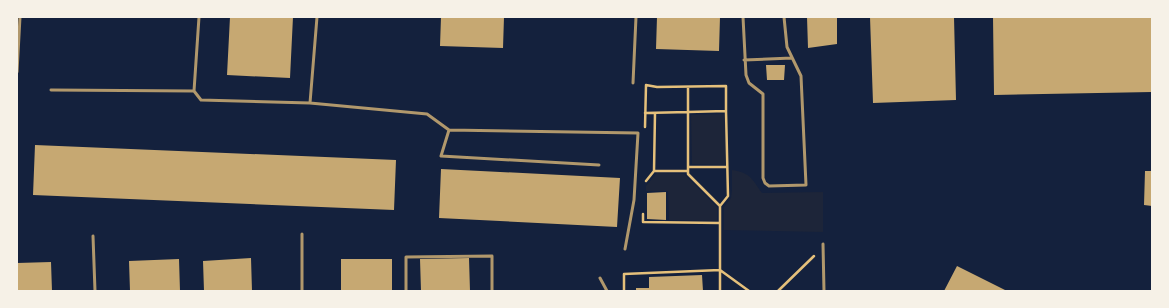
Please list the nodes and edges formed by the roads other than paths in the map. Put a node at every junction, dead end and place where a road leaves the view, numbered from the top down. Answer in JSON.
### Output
{"nodes":[{"id":1,"x":20,"y":17,"type":"edge"},
{"id":2,"x":199,"y":17,"type":"edge"},
{"id":3,"x":317,"y":17,"type":"edge"},
{"id":4,"x":636,"y":17,"type":"edge"},
{"id":5,"x":743,"y":17,"type":"edge"},
{"id":6,"x":784,"y":17,"type":"edge"},
{"id":7,"x":17,"y":56,"type":"edge"},
{"id":8,"x":792,"y":58,"type":"junction"},
{"id":9,"x":744,"y":60,"type":"junction"},
{"id":10,"x":17,"y":72,"type":"edge"},
{"id":11,"x":633,"y":83,"type":"dead end"},
{"id":12,"x":51,"y":90,"type":"dead end"},
{"id":13,"x":194,"y":91,"type":"junction"},
{"id":14,"x":310,"y":103,"type":"junction"},
{"id":15,"x":449,"y":130,"type":"junction"},
{"id":16,"x":599,"y":165,"type":"dead end"},
{"id":17,"x":302,"y":234,"type":"dead end"},
{"id":18,"x":93,"y":236,"type":"dead end"},
{"id":19,"x":823,"y":246,"type":"road end"},
{"id":20,"x":625,"y":249,"type":"dead end"},
{"id":21,"x":600,"y":278,"type":"dead end"},
{"id":22,"x":95,"y":291,"type":"edge"},
{"id":23,"x":302,"y":291,"type":"edge"},
{"id":24,"x":406,"y":291,"type":"edge"},
{"id":25,"x":492,"y":291,"type":"edge"},
{"id":26,"x":607,"y":291,"type":"edge"},
{"id":27,"x":824,"y":291,"type":"edge"}],
"edges":[{"from":1,"to":7,"type":"lane"},
{"from":2,"to":13,"type":"lane"},
{"from":3,"to":14,"type":"lane"},
{"from":4,"to":11,"type":"lane"},
{"from":5,"to":9,"type":"lane"},
{"from":6,"to":8,"type":"lane"},
{"from":7,"to":10,"type":"lane"},
{"from":8,"to":9,"type":"lane"},
{"from":8,"to":9,"type":"lane"},
{"from":12,"to":13,"type":"lane"},
{"from":13,"to":14,"type":"lane"},
{"from":14,"to":15,"type":"lane"},
{"from":15,"to":16,"type":"lane"},
{"from":15,"to":20,"type":"lane"},
{"from":17,"to":23,"type":"lane"},
{"from":18,"to":22,"type":"lane"},
{"from":19,"to":27,"type":"lane"},
{"from":21,"to":26,"type":"lane"},
{"from":24,"to":25,"type":"lane"}]}
